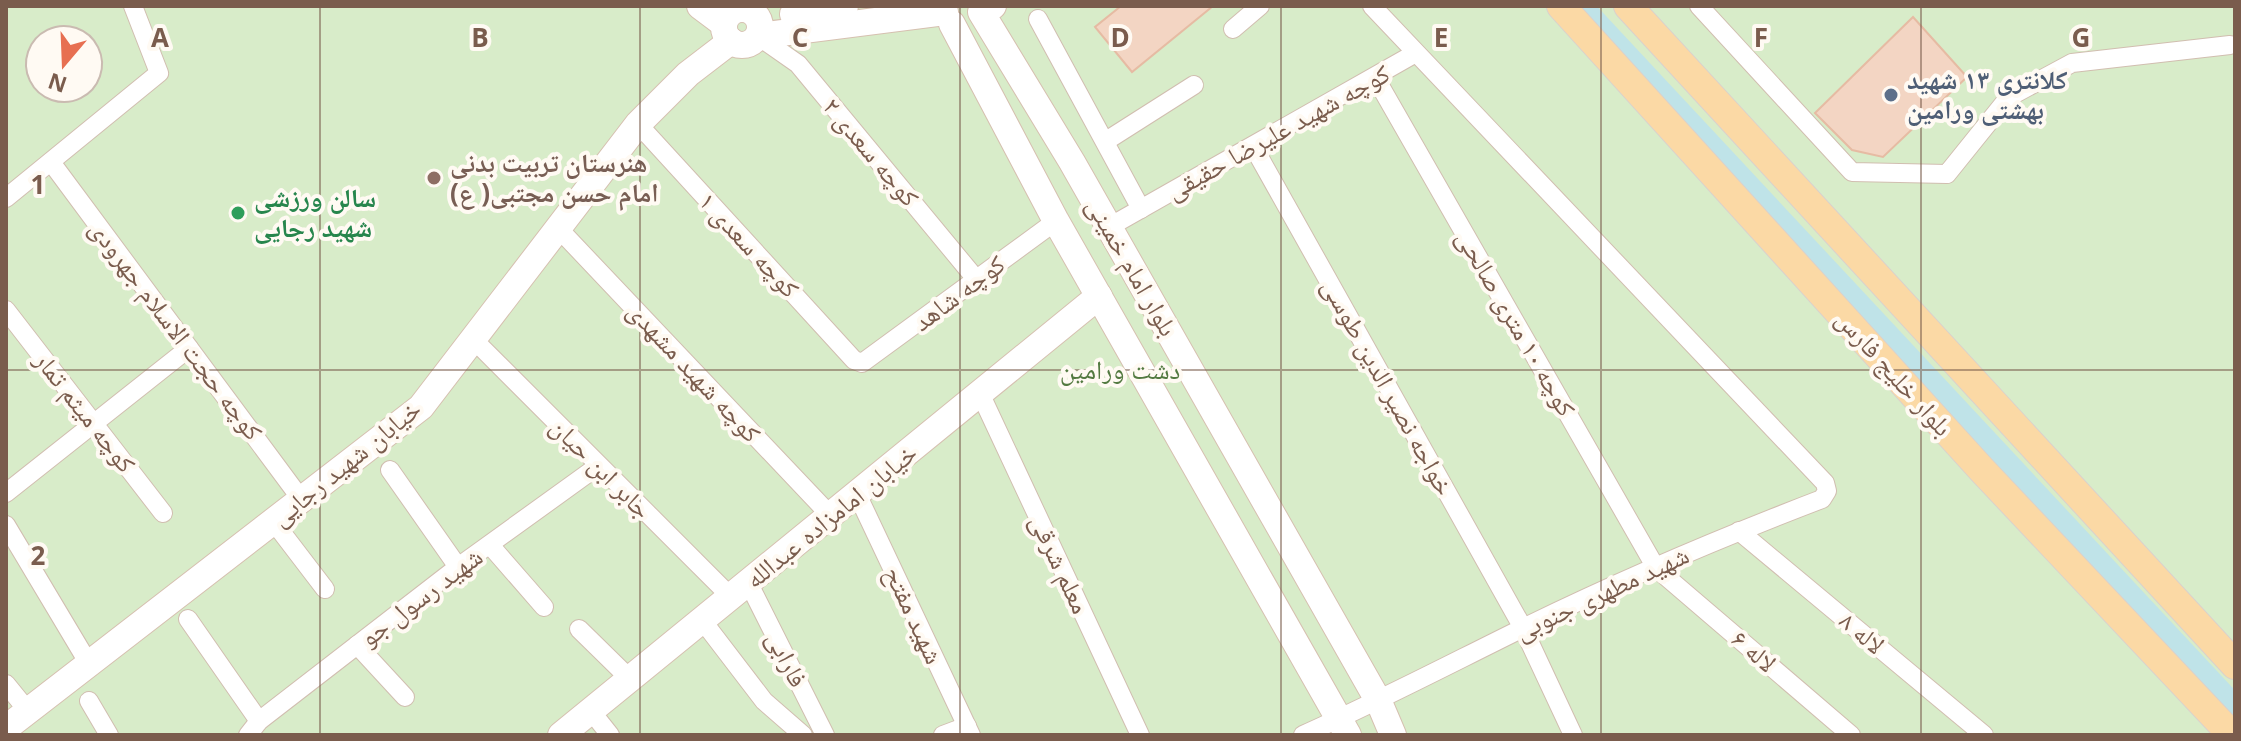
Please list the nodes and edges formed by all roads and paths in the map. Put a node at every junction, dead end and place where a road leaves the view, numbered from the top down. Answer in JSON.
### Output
{"nodes":[{"id":1,"x":133,"y":6,"type":"edge"},
{"id":2,"x":700,"y":6,"type":"edge"},
{"id":3,"x":845,"y":6,"type":"edge"},
{"id":4,"x":1260,"y":6,"type":"edge"},
{"id":5,"x":1372,"y":6,"type":"edge"},
{"id":6,"x":1561,"y":6,"type":"edge"},
{"id":7,"x":1628,"y":6,"type":"edge"},
{"id":8,"x":1699,"y":6,"type":"edge"},
{"id":9,"x":985,"y":8,"type":"edge"},
{"id":10,"x":948,"y":14,"type":"edge"},
{"id":11,"x":1038,"y":19,"type":"dead end"},
{"id":12,"x":742,"y":23,"type":"edge"},
{"id":13,"x":1233,"y":29,"type":"dead end"},
{"id":14,"x":2230,"y":45,"type":"dead end"},
{"id":15,"x":1414,"y":54,"type":"junction"},
{"id":16,"x":1375,"y":77,"type":"junction"},
{"id":17,"x":1194,"y":85,"type":"dead end"},
{"id":18,"x":638,"y":124,"type":"junction"},
{"id":19,"x":1106,"y":141,"type":"junction"},
{"id":20,"x":1253,"y":146,"type":"junction"},
{"id":21,"x":51,"y":162,"type":"junction"},
{"id":22,"x":8,"y":192,"type":"edge"},
{"id":23,"x":1141,"y":209,"type":"junction"},
{"id":24,"x":1056,"y":221,"type":"junction"},
{"id":25,"x":1109,"y":227,"type":"junction"},
{"id":26,"x":558,"y":228,"type":"junction"},
{"id":27,"x":976,"y":279,"type":"junction"},
{"id":28,"x":1099,"y":296,"type":"junction"},
{"id":29,"x":6,"y":310,"type":"edge"},
{"id":30,"x":473,"y":339,"type":"junction"},
{"id":31,"x":189,"y":348,"type":"junction"},
{"id":32,"x":862,"y":363,"type":"joint"},
{"id":33,"x":980,"y":393,"type":"junction"},
{"id":34,"x":93,"y":422,"type":"junction"},
{"id":35,"x":598,"y":466,"type":"junction"},
{"id":36,"x":390,"y":470,"type":"dead end"},
{"id":37,"x":6,"y":493,"type":"edge"},
{"id":38,"x":858,"y":496,"type":"junction"},
{"id":39,"x":301,"y":499,"type":"junction"},
{"id":40,"x":163,"y":513,"type":"dead end"},
{"id":41,"x":830,"y":515,"type":"junction"},
{"id":42,"x":273,"y":521,"type":"junction"},
{"id":43,"x":6,"y":525,"type":"edge"},
{"id":44,"x":1739,"y":531,"type":"junction"},
{"id":45,"x":490,"y":545,"type":"junction"},
{"id":46,"x":458,"y":567,"type":"junction"},
{"id":47,"x":1656,"y":568,"type":"junction"},
{"id":48,"x":325,"y":589,"type":"dead end"},
{"id":49,"x":740,"y":590,"type":"junction"},
{"id":50,"x":544,"y":607,"type":"dead end"},
{"id":51,"x":188,"y":619,"type":"dead end"},
{"id":52,"x":702,"y":620,"type":"junction"},
{"id":53,"x":1523,"y":628,"type":"junction"},
{"id":54,"x":579,"y":629,"type":"dead end"},
{"id":55,"x":357,"y":645,"type":"junction"},
{"id":56,"x":89,"y":664,"type":"junction"},
{"id":57,"x":2235,"y":665,"type":"edge"},
{"id":58,"x":630,"y":679,"type":"junction"},
{"id":59,"x":6,"y":684,"type":"edge"},
{"id":60,"x":405,"y":697,"type":"dead end"},
{"id":61,"x":89,"y":701,"type":"dead end"},
{"id":62,"x":1379,"y":702,"type":"junction"},
{"id":63,"x":28,"y":711,"type":"junction"},
{"id":64,"x":591,"y":711,"type":"junction"},
{"id":65,"x":1344,"y":726,"type":"edge"},
{"id":66,"x":6,"y":728,"type":"edge"},
{"id":67,"x":256,"y":729,"type":"edge"},
{"id":68,"x":969,"y":731,"type":"edge"},
{"id":69,"x":109,"y":735,"type":"edge"},
{"id":70,"x":561,"y":735,"type":"edge"},
{"id":71,"x":610,"y":735,"type":"edge"},
{"id":72,"x":803,"y":735,"type":"edge"},
{"id":73,"x":825,"y":735,"type":"edge"},
{"id":74,"x":943,"y":735,"type":"edge"},
{"id":75,"x":1140,"y":735,"type":"edge"},
{"id":76,"x":1303,"y":735,"type":"edge"},
{"id":77,"x":1393,"y":735,"type":"edge"},
{"id":78,"x":1573,"y":735,"type":"edge"},
{"id":79,"x":1851,"y":735,"type":"edge"},
{"id":80,"x":1984,"y":735,"type":"edge"},
{"id":81,"x":2232,"y":735,"type":"edge"}],
"edges":[{"from":1,"to":21,"type":"street"},
{"from":2,"to":12,"type":"main road"},
{"from":3,"to":12,"type":"main road","name":"خیابان شهید رجایی"},
{"from":4,"to":13,"type":"street"},
{"from":5,"to":15,"type":"street"},
{"from":6,"to":81,"type":"main road","name":"بلوار خلیج فارس"},
{"from":7,"to":57,"type":"main road","name":"بلوار خلیج فارس"},
{"from":8,"to":14,"type":"street"},
{"from":9,"to":10,"type":"main road"},
{"from":9,"to":25,"type":"main road","name":"بلوار امام خمینی"},
{"from":10,"to":12,"type":"main road"},
{"from":10,"to":24,"type":"main road","name":"بلوار امام خمینی"},
{"from":11,"to":19,"type":"street"},
{"from":12,"to":18,"type":"main road","name":"خیابان شهید رجایی"},
{"from":12,"to":27,"type":"street","name":"کوچه سعدی ۲"},
{"from":15,"to":16,"type":"street","name":"کوچه شهید علیرضا حقیقی"},
{"from":15,"to":44,"type":"street","name":"شهید مطهری جنوبی"},
{"from":16,"to":20,"type":"street","name":"کوچه شهید علیرضا حقیقی"},
{"from":16,"to":47,"type":"street","name":"کوچه ۱۰ متری صالحی"},
{"from":17,"to":19,"type":"street"},
{"from":18,"to":26,"type":"main road","name":"خیابان شهید رجایی"},
{"from":18,"to":32,"type":"street","name":"کوچه سعدی ۱"},
{"from":19,"to":23,"type":"street"},
{"from":20,"to":23,"type":"street","name":"کوچه شهید علیرضا حقیقی"},
{"from":20,"to":53,"type":"street","name":"خواجه نصیر الدین طوسی"},
{"from":21,"to":22,"type":"street"},
{"from":21,"to":31,"type":"street","name":"کوچه حجت الاسلام جهرودی"},
{"from":23,"to":25,"type":"street","name":"کوچه شهید علیرضا حقیقی"},
{"from":24,"to":27,"type":"street","name":"کوچه شاهد"},
{"from":24,"to":28,"type":"main road","name":"بلوار امام خمینی"},
{"from":25,"to":62,"type":"main road","name":"بلوار امام خمینی"},
{"from":26,"to":30,"type":"main road","name":"خیابان شهید رجایی"},
{"from":26,"to":41,"type":"street","name":"کوچه شهید مشهدی"},
{"from":27,"to":32,"type":"street","name":"کوچه شاهد"},
{"from":28,"to":33,"type":"main road","name":"خیابان امامزاده عبدالله"},
{"from":28,"to":65,"type":"main road","name":"بلوار امام خمینی"},
{"from":29,"to":34,"type":"street","name":"کوچه میثم تمار"},
{"from":30,"to":35,"type":"street","name":"جابر ابن حیان"},
{"from":30,"to":39,"type":"main road","name":"خیابان شهید رجایی"},
{"from":31,"to":34,"type":"street"},
{"from":31,"to":39,"type":"street","name":"کوچه حجت الاسلام جهرودی"},
{"from":33,"to":38,"type":"main road","name":"خیابان امامزاده عبدالله"},
{"from":33,"to":75,"type":"street","name":"معلم شرقی"},
{"from":34,"to":37,"type":"street"},
{"from":34,"to":40,"type":"street","name":"کوچه میثم تمار"},
{"from":35,"to":45,"type":"street","name":"شهید رسول جو"},
{"from":35,"to":49,"type":"street","name":"جابر ابن حیان"},
{"from":36,"to":46,"type":"street"},
{"from":38,"to":41,"type":"main road","name":"خیابان امامزاده عبدالله"},
{"from":38,"to":68,"type":"street","name":"شهید مفتح"},
{"from":39,"to":42,"type":"main road","name":"خیابان شهید رجایی"},
{"from":41,"to":49,"type":"main road","name":"خیابان امامزاده عبدالله"},
{"from":42,"to":48,"type":"street"},
{"from":42,"to":56,"type":"main road","name":"خیابان شهید رجایی"},
{"from":43,"to":56,"type":"street"},
{"from":44,"to":47,"type":"street","name":"شهید مطهری جنوبی"},
{"from":44,"to":80,"type":"street","name":"لاله ۸"},
{"from":45,"to":46,"type":"street","name":"شهید رسول جو"},
{"from":45,"to":50,"type":"street"},
{"from":46,"to":55,"type":"street","name":"شهید رسول جو"},
{"from":47,"to":53,"type":"street","name":"شهید مطهری جنوبی"},
{"from":47,"to":79,"type":"street","name":"لاله ۶"},
{"from":49,"to":52,"type":"main road","name":"خیابان امامزاده عبدالله"},
{"from":49,"to":73,"type":"street","name":"فارابی"},
{"from":51,"to":67,"type":"street"},
{"from":52,"to":58,"type":"main road","name":"خیابان امامزاده عبدالله"},
{"from":52,"to":72,"type":"street","name":"فارابی"},
{"from":53,"to":62,"type":"street","name":"شهید مطهری جنوبی"},
{"from":53,"to":78,"type":"street","name":"خواجه نصیر الدین طوسی"},
{"from":54,"to":58,"type":"street"},
{"from":55,"to":60,"type":"street"},
{"from":55,"to":67,"type":"street","name":"شهید رسول جو"},
{"from":56,"to":63,"type":"main road","name":"خیابان شهید رجایی"},
{"from":58,"to":64,"type":"main road","name":"خیابان امامزاده عبدالله"},
{"from":59,"to":63,"type":"street"},
{"from":61,"to":69,"type":"street"},
{"from":62,"to":65,"type":"street","name":"شهید مطهری جنوبی"},
{"from":62,"to":77,"type":"main road","name":"بلوار امام خمینی"},
{"from":63,"to":66,"type":"main road","name":"خیابان شهید رجایی"},
{"from":64,"to":70,"type":"main road","name":"خیابان امامزاده عبدالله"},
{"from":64,"to":71,"type":"street"},
{"from":65,"to":76,"type":"street","name":"شهید مطهری جنوبی"},
{"from":68,"to":74,"type":"street"}]}
